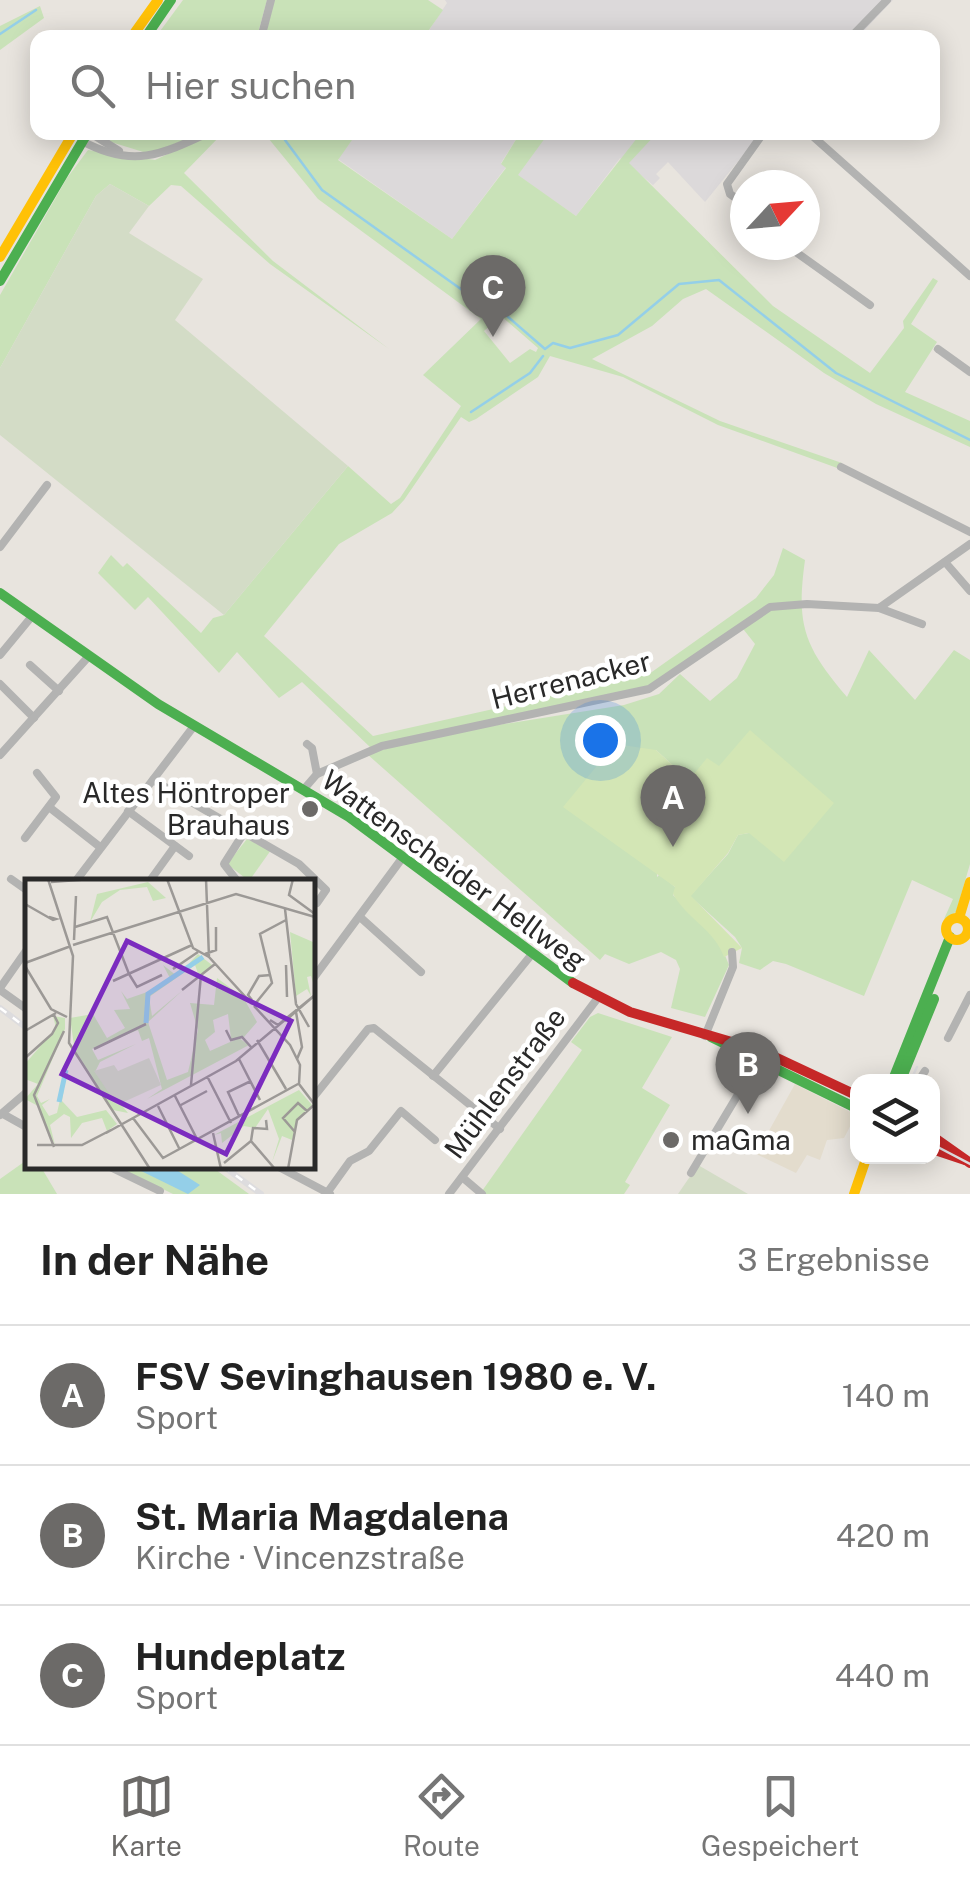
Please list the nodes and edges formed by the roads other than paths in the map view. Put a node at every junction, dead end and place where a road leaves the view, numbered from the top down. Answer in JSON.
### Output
{"nodes":[{"id":1,"x":158,"y":0,"type":"edge"},
{"id":2,"x":171,"y":0,"type":"edge"},
{"id":3,"x":271,"y":0,"type":"edge"},
{"id":4,"x":887,"y":0,"type":"edge"},
{"id":5,"x":137,"y":30,"type":"edge"},
{"id":6,"x":150,"y":30,"type":"edge"},
{"id":7,"x":263,"y":30,"type":"edge"},
{"id":8,"x":858,"y":30,"type":"edge"},
{"id":9,"x":78,"y":140,"type":"edge"},
{"id":10,"x":79,"y":140,"type":"edge"},
{"id":11,"x":95,"y":140,"type":"edge"},
{"id":12,"x":192,"y":140,"type":"edge"},
{"id":13,"x":758,"y":140,"type":"edge"},
{"id":14,"x":817,"y":140,"type":"edge"},
{"id":15,"x":737,"y":170,"type":"edge"},
{"id":16,"x":0,"y":257,"type":"edge"},
{"id":17,"x":807,"y":260,"type":"edge"},
{"id":18,"x":970,"y":276,"type":"edge"},
{"id":19,"x":0,"y":282,"type":"edge"},
{"id":20,"x":870,"y":306,"type":"dead end"},
{"id":21,"x":938,"y":349,"type":"dead end"},
{"id":22,"x":970,"y":372,"type":"edge"},
{"id":23,"x":841,"y":467,"type":"dead end"},
{"id":24,"x":48,"y":486,"type":"dead end"},
{"id":25,"x":970,"y":532,"type":"edge"},
{"id":26,"x":970,"y":544,"type":"edge"},
{"id":27,"x":0,"y":547,"type":"edge"},
{"id":28,"x":945,"y":562,"type":"junction"},
{"id":29,"x":0,"y":590,"type":"edge"},
{"id":30,"x":970,"y":592,"type":"edge"},
{"id":31,"x":880,"y":608,"type":"junction"},
{"id":32,"x":30,"y":612,"type":"junction"},
{"id":33,"x":922,"y":624,"type":"dead end"},
{"id":34,"x":0,"y":655,"type":"edge"},
{"id":35,"x":89,"y":656,"type":"junction"},
{"id":36,"x":30,"y":666,"type":"dead end"},
{"id":37,"x":0,"y":684,"type":"edge"},
{"id":38,"x":59,"y":692,"type":"junction"},
{"id":39,"x":34,"y":718,"type":"junction"},
{"id":40,"x":194,"y":726,"type":"junction"},
{"id":41,"x":307,"y":744,"type":"dead end"},
{"id":42,"x":0,"y":755,"type":"edge"},
{"id":43,"x":38,"y":774,"type":"dead end"},
{"id":44,"x":317,"y":774,"type":"junction"},
{"id":45,"x":153,"y":780,"type":"junction"},
{"id":46,"x":304,"y":790,"type":"junction"},
{"id":47,"x":49,"y":807,"type":"junction"},
{"id":48,"x":128,"y":811,"type":"junction"},
{"id":49,"x":244,"y":832,"type":"junction"},
{"id":50,"x":24,"y":838,"type":"dead end"},
{"id":51,"x":174,"y":846,"type":"junction"},
{"id":52,"x":100,"y":847,"type":"junction"},
{"id":53,"x":189,"y":856,"type":"dead end"},
{"id":54,"x":403,"y":857,"type":"junction"},
{"id":55,"x":12,"y":879,"type":"dead end"},
{"id":56,"x":77,"y":879,"type":"edge"},
{"id":57,"x":150,"y":879,"type":"edge"},
{"id":58,"x":236,"y":879,"type":"edge"},
{"id":59,"x":970,"y":882,"type":"edge"},
{"id":60,"x":25,"y":889,"type":"edge"},
{"id":61,"x":317,"y":904,"type":"dead end"},
{"id":62,"x":360,"y":917,"type":"junction"},
{"id":63,"x":959,"y":918,"type":"junction"},
{"id":64,"x":969,"y":932,"type":"edge"},
{"id":65,"x":953,"y":938,"type":"junction"},
{"id":66,"x":25,"y":952,"type":"edge"},
{"id":67,"x":732,"y":952,"type":"dead end"},
{"id":68,"x":532,"y":954,"type":"junction"},
{"id":69,"x":421,"y":972,"type":"dead end"},
{"id":70,"x":315,"y":976,"type":"edge"},
{"id":71,"x":0,"y":988,"type":"edge"},
{"id":72,"x":970,"y":995,"type":"edge"},
{"id":73,"x":597,"y":998,"type":"junction"},
{"id":74,"x":25,"y":1008,"type":"edge"},
{"id":75,"x":708,"y":1036,"type":"junction"},
{"id":76,"x":948,"y":1038,"type":"dead end"},
{"id":77,"x":761,"y":1056,"type":"junction"},
{"id":78,"x":898,"y":1064,"type":"junction"},
{"id":79,"x":925,"y":1070,"type":"dead end"},
{"id":80,"x":890,"y":1074,"type":"edge"},
{"id":81,"x":895,"y":1074,"type":"edge"},
{"id":82,"x":903,"y":1074,"type":"edge"},
{"id":83,"x":923,"y":1074,"type":"edge"},
{"id":84,"x":433,"y":1076,"type":"junction"},
{"id":85,"x":850,"y":1090,"type":"edge"},
{"id":86,"x":25,"y":1094,"type":"edge"},
{"id":87,"x":315,"y":1095,"type":"edge"},
{"id":88,"x":850,"y":1105,"type":"edge"},
{"id":89,"x":2,"y":1114,"type":"edge"},
{"id":90,"x":25,"y":1126,"type":"edge"},
{"id":91,"x":500,"y":1129,"type":"junction"},
{"id":92,"x":436,"y":1140,"type":"dead end"},
{"id":93,"x":940,"y":1142,"type":"edge"},
{"id":94,"x":940,"y":1152,"type":"edge"},
{"id":95,"x":968,"y":1162,"type":"edge"},
{"id":96,"x":862,"y":1164,"type":"edge"},
{"id":97,"x":114,"y":1169,"type":"edge"},
{"id":98,"x":283,"y":1169,"type":"edge"},
{"id":99,"x":690,"y":1173,"type":"dead end"},
{"id":100,"x":462,"y":1178,"type":"junction"},
{"id":101,"x":160,"y":1190,"type":"dead end"},
{"id":102,"x":329,"y":1193,"type":"edge"},
{"id":103,"x":449,"y":1194,"type":"edge"},
{"id":104,"x":482,"y":1194,"type":"edge"},
{"id":105,"x":853,"y":1194,"type":"edge"}],
"edges":[{"from":1,"to":5,"type":"main road"},
{"from":2,"to":6,"type":"main road"},
{"from":3,"to":7,"type":"street"},
{"from":4,"to":8,"type":"street"},
{"from":9,"to":16,"type":"main road"},
{"from":10,"to":19,"type":"main road"},
{"from":11,"to":12,"type":"street"},
{"from":13,"to":15,"type":"street"},
{"from":14,"to":18,"type":"street"},
{"from":17,"to":20,"type":"street"},
{"from":21,"to":22,"type":"street"},
{"from":23,"to":25,"type":"street"},
{"from":24,"to":27,"type":"street"},
{"from":26,"to":28,"type":"street"},
{"from":28,"to":30,"type":"street"},
{"from":28,"to":31,"type":"street"},
{"from":29,"to":32,"type":"main road","name":"Wattenscheider Hellweg"},
{"from":31,"to":33,"type":"street","name":"Herrenacker"},
{"from":31,"to":44,"type":"street","name":"Herrenacker"},
{"from":32,"to":34,"type":"street"},
{"from":32,"to":35,"type":"main road","name":"Wattenscheider Hellweg"},
{"from":35,"to":38,"type":"street"},
{"from":35,"to":40,"type":"main road","name":"Wattenscheider Hellweg"},
{"from":36,"to":38,"type":"street"},
{"from":37,"to":39,"type":"street"},
{"from":38,"to":39,"type":"street"},
{"from":39,"to":42,"type":"street"},
{"from":40,"to":45,"type":"street"},
{"from":40,"to":46,"type":"main road","name":"Wattenscheider Hellweg"},
{"from":41,"to":44,"type":"street"},
{"from":43,"to":47,"type":"street"},
{"from":44,"to":46,"type":"street","name":"Herrenacker"},
{"from":45,"to":48,"type":"street"},
{"from":45,"to":49,"type":"street"},
{"from":46,"to":54,"type":"main road","name":"Wattenscheider Hellweg"},
{"from":47,"to":50,"type":"street"},
{"from":47,"to":52,"type":"street"},
{"from":48,"to":51,"type":"street"},
{"from":48,"to":52,"type":"street"},
{"from":49,"to":58,"type":"street"},
{"from":49,"to":61,"type":"street"},
{"from":51,"to":53,"type":"street"},
{"from":51,"to":57,"type":"street"},
{"from":52,"to":56,"type":"street"},
{"from":54,"to":62,"type":"street"},
{"from":54,"to":68,"type":"main road","name":"Wattenscheider Hellweg"},
{"from":55,"to":60,"type":"street"},
{"from":59,"to":63,"type":"main road"},
{"from":62,"to":69,"type":"street"},
{"from":62,"to":70,"type":"street"},
{"from":63,"to":64,"type":"main road"},
{"from":63,"to":65,"type":"main road"},
{"from":64,"to":65,"type":"main road"},
{"from":65,"to":78,"type":"main road"},
{"from":65,"to":82,"type":"main road"},
{"from":66,"to":71,"type":"street"},
{"from":67,"to":75,"type":"street"},
{"from":68,"to":73,"type":"main road","name":"Wattenscheider Hellweg"},
{"from":68,"to":84,"type":"street"},
{"from":71,"to":74,"type":"street"},
{"from":72,"to":76,"type":"street"},
{"from":73,"to":75,"type":"main road","name":"Wattenscheider Hellweg"},
{"from":73,"to":91,"type":"street","name":"Mühlenstraße"},
{"from":75,"to":77,"type":"main road","name":"Wattenscheider Hellweg"},
{"from":77,"to":85,"type":"main road","name":"Wattenscheider Hellweg"},
{"from":77,"to":88,"type":"main road","name":"Wattenscheider Hellweg"},
{"from":77,"to":99,"type":"street"},
{"from":78,"to":80,"type":"main road"},
{"from":78,"to":81,"type":"main road"},
{"from":79,"to":83,"type":"street"},
{"from":84,"to":87,"type":"street"},
{"from":84,"to":91,"type":"street"},
{"from":86,"to":89,"type":"street"},
{"from":89,"to":90,"type":"street"},
{"from":91,"to":100,"type":"street","name":"Mühlenstraße"},
{"from":92,"to":102,"type":"street"},
{"from":93,"to":95,"type":"main road"},
{"from":94,"to":95,"type":"main road"},
{"from":96,"to":105,"type":"main road"},
{"from":97,"to":101,"type":"street"},
{"from":98,"to":102,"type":"street"},
{"from":100,"to":103,"type":"street","name":"Mühlenstraße"},
{"from":100,"to":104,"type":"street"}]}
